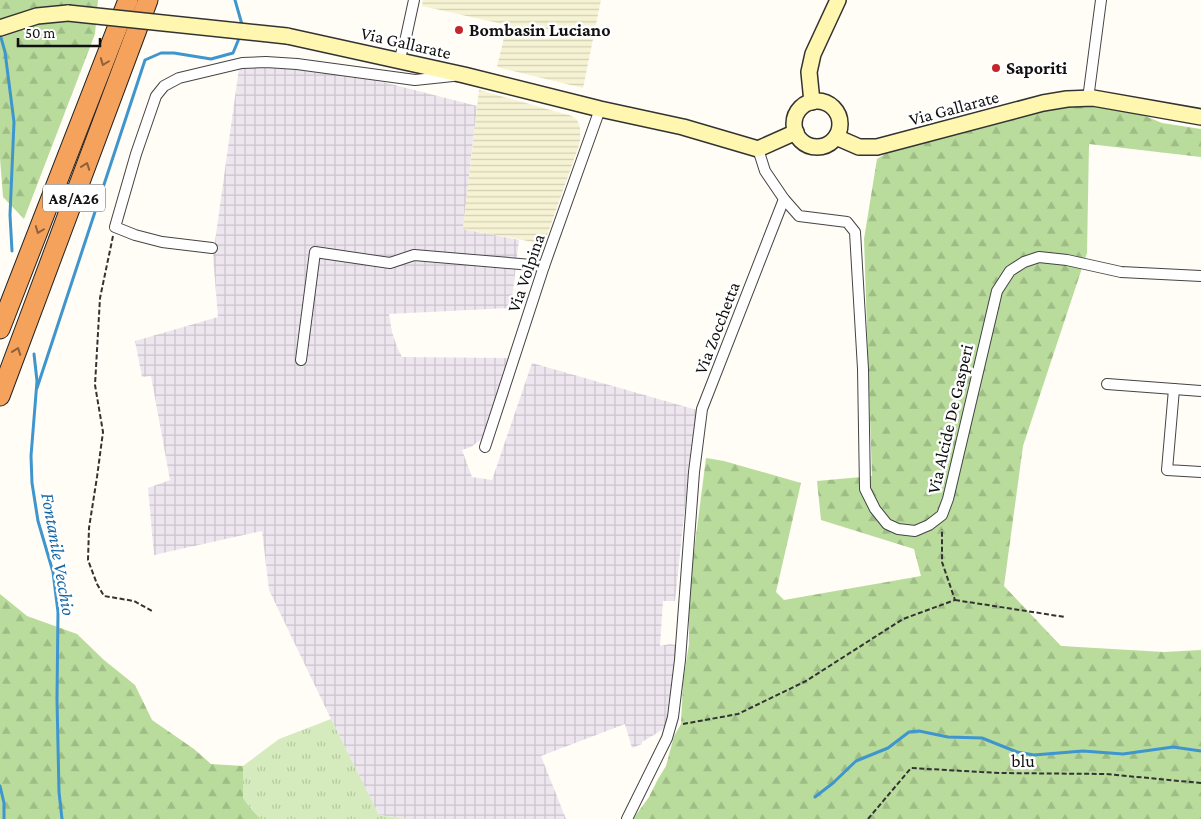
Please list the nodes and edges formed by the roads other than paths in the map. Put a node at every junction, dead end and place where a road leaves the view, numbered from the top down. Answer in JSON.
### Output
{"nodes":[{"id":1,"x":128,"y":0,"type":"edge"},
{"id":2,"x":148,"y":0,"type":"edge"},
{"id":3,"x":414,"y":0,"type":"edge"},
{"id":4,"x":838,"y":0,"type":"edge"},
{"id":5,"x":1102,"y":0,"type":"edge"},
{"id":6,"x":5,"y":26,"type":"edge"},
{"id":7,"x":399,"y":61,"type":"junction"},
{"id":8,"x":464,"y":75,"type":"junction"},
{"id":9,"x":1088,"y":98,"type":"junction"},
{"id":10,"x":812,"y":102,"type":"junction"},
{"id":11,"x":600,"y":109,"type":"junction"},
{"id":12,"x":1201,"y":117,"type":"edge"},
{"id":13,"x":796,"y":132,"type":"junction"},
{"id":14,"x":836,"y":137,"type":"junction"},
{"id":15,"x":758,"y":149,"type":"junction"},
{"id":16,"x":784,"y":199,"type":"junction"},
{"id":17,"x":212,"y":248,"type":"dead end"},
{"id":18,"x":544,"y":266,"type":"junction"},
{"id":19,"x":1201,"y":276,"type":"edge"},
{"id":20,"x":0,"y":329,"type":"edge"},
{"id":21,"x":301,"y":360,"type":"dead end"},
{"id":22,"x":1107,"y":384,"type":"dead end"},
{"id":23,"x":1174,"y":389,"type":"junction"},
{"id":24,"x":1201,"y":391,"type":"edge"},
{"id":25,"x":0,"y":396,"type":"edge"},
{"id":26,"x":485,"y":448,"type":"dead end"},
{"id":27,"x":1201,"y":472,"type":"edge"},
{"id":28,"x":627,"y":819,"type":"edge"}],
"edges":[{"from":1,"to":20,"type":"highway","number":"A8/A26","one_way":true},
{"from":25,"to":2,"type":"highway","number":"A8/A26","one_way":true},
{"from":3,"to":7,"type":"street"},
{"from":4,"to":10,"type":"main road"},
{"from":5,"to":9,"type":"street"},
{"from":6,"to":7,"type":"main road","name":"Via Gallarate","bridge":true},
{"from":7,"to":8,"type":"main road","name":"Via Gallarate"},
{"from":8,"to":11,"type":"main road","name":"Via Gallarate"},
{"from":8,"to":17,"type":"street"},
{"from":9,"to":12,"type":"main road","name":"Via Gallarate"},
{"from":9,"to":14,"type":"main road","name":"Via Gallarate"},
{"from":10,"to":13,"type":"main road"},
{"from":10,"to":14,"type":"main road"},
{"from":11,"to":15,"type":"main road","name":"Via Gallarate"},
{"from":11,"to":18,"type":"street","name":"Via Volpina"},
{"from":13,"to":14,"type":"main road"},
{"from":13,"to":15,"type":"main road"},
{"from":15,"to":16,"type":"street","name":"Via Alcide De Gasperi"},
{"from":16,"to":19,"type":"street","name":"Via Alcide De Gasperi"},
{"from":16,"to":28,"type":"street","name":"Via Zocchetta"},
{"from":18,"to":21,"type":"street"},
{"from":18,"to":26,"type":"street","name":"Via Volpina"},
{"from":22,"to":23,"type":"street"},
{"from":23,"to":24,"type":"street"},
{"from":23,"to":27,"type":"street"}]}
